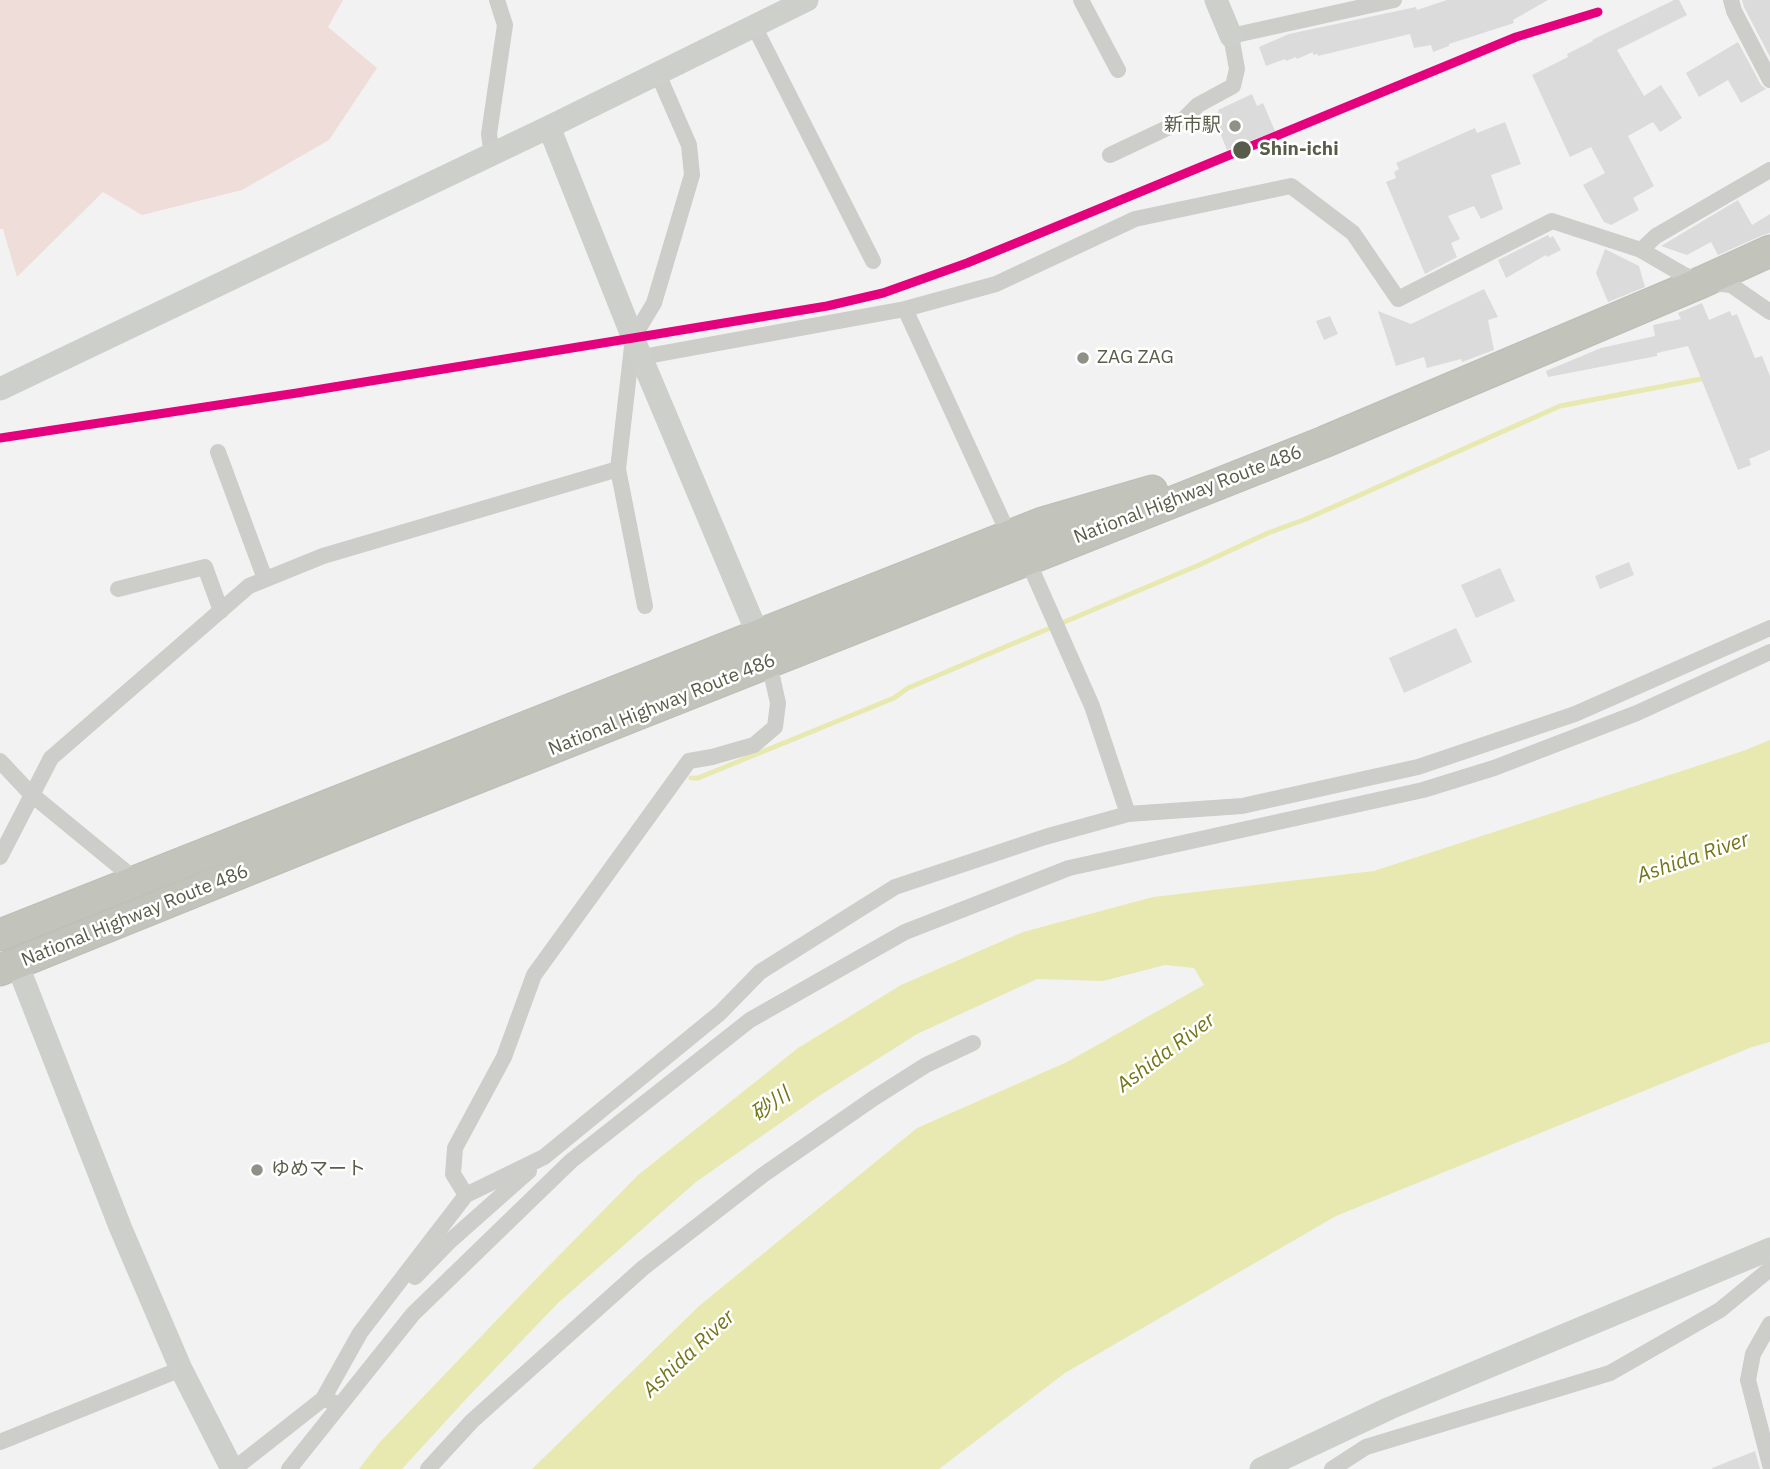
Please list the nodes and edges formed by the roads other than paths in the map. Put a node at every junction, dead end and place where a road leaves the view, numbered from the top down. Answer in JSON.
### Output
{"nodes":[{"id":1,"x":497,"y":0,"type":"edge"},
{"id":2,"x":807,"y":0,"type":"edge"},
{"id":3,"x":1082,"y":0,"type":"edge"},
{"id":4,"x":1216,"y":0,"type":"edge"},
{"id":5,"x":1394,"y":0,"type":"edge"},
{"id":6,"x":1731,"y":0,"type":"edge"},
{"id":7,"x":754,"y":26,"type":"junction"},
{"id":8,"x":1231,"y":36,"type":"junction"},
{"id":9,"x":1118,"y":70,"type":"dead end"},
{"id":10,"x":658,"y":74,"type":"junction"},
{"id":11,"x":1770,"y":80,"type":"edge"},
{"id":12,"x":549,"y":127,"type":"junction"},
{"id":13,"x":492,"y":155,"type":"junction"},
{"id":14,"x":1110,"y":155,"type":"dead end"},
{"id":15,"x":1770,"y":170,"type":"edge"},
{"id":16,"x":1641,"y":250,"type":"junction"},
{"id":17,"x":1770,"y":251,"type":"edge"},
{"id":18,"x":873,"y":261,"type":"dead end"},
{"id":19,"x":1702,"y":282,"type":"junction"},
{"id":20,"x":905,"y":309,"type":"junction"},
{"id":21,"x":1770,"y":312,"type":"edge"},
{"id":22,"x":638,"y":348,"type":"junction"},
{"id":23,"x":0,"y":389,"type":"edge"},
{"id":24,"x":218,"y":452,"type":"dead end"},
{"id":25,"x":618,"y":470,"type":"junction"},
{"id":26,"x":1018,"y":547,"type":"junction"},
{"id":27,"x":265,"y":579,"type":"junction"},
{"id":28,"x":118,"y":589,"type":"dead end"},
{"id":29,"x":645,"y":606,"type":"dead end"},
{"id":30,"x":221,"y":611,"type":"junction"},
{"id":31,"x":1770,"y":628,"type":"edge"},
{"id":32,"x":758,"y":634,"type":"junction"},
{"id":33,"x":1770,"y":652,"type":"edge"},
{"id":34,"x":769,"y":663,"type":"junction"},
{"id":35,"x":0,"y":761,"type":"edge"},
{"id":36,"x":31,"y":794,"type":"junction"},
{"id":37,"x":1128,"y":814,"type":"junction"},
{"id":38,"x":0,"y":857,"type":"edge"},
{"id":39,"x":137,"y":881,"type":"junction"},
{"id":40,"x":6,"y":946,"type":"edge"},
{"id":41,"x":973,"y":1043,"type":"dead end"},
{"id":42,"x":544,"y":1157,"type":"junction"},
{"id":43,"x":466,"y":1195,"type":"junction"},
{"id":44,"x":1770,"y":1249,"type":"edge"},
{"id":45,"x":1770,"y":1269,"type":"edge"},
{"id":46,"x":1770,"y":1324,"type":"edge"},
{"id":47,"x":360,"y":1333,"type":"junction"},
{"id":48,"x":181,"y":1369,"type":"junction"},
{"id":49,"x":323,"y":1399,"type":"junction"},
{"id":50,"x":341,"y":1404,"type":"junction"},
{"id":51,"x":1765,"y":1428,"type":"edge"},
{"id":52,"x":0,"y":1442,"type":"edge"},
{"id":53,"x":1770,"y":1465,"type":"edge"},
{"id":54,"x":1335,"y":1468,"type":"edge"},
{"id":55,"x":233,"y":1469,"type":"edge"},
{"id":56,"x":289,"y":1469,"type":"edge"},
{"id":57,"x":428,"y":1469,"type":"edge"},
{"id":58,"x":1261,"y":1469,"type":"edge"}],
"edges":[{"from":1,"to":13,"type":"street"},
{"from":2,"to":7,"type":"street"},
{"from":3,"to":9,"type":"street"},
{"from":4,"to":8,"type":"street"},
{"from":5,"to":8,"type":"street"},
{"from":6,"to":11,"type":"street"},
{"from":7,"to":10,"type":"street"},
{"from":7,"to":18,"type":"street"},
{"from":8,"to":14,"type":"street"},
{"from":10,"to":12,"type":"street"},
{"from":10,"to":22,"type":"street"},
{"from":12,"to":13,"type":"street"},
{"from":12,"to":22,"type":"street"},
{"from":13,"to":23,"type":"street"},
{"from":15,"to":16,"type":"street"},
{"from":16,"to":19,"type":"street"},
{"from":16,"to":20,"type":"street"},
{"from":17,"to":19,"type":"highway","name":"National Highway Route 486"},
{"from":19,"to":21,"type":"street"},
{"from":19,"to":26,"type":"highway","name":"National Highway Route 486"},
{"from":20,"to":22,"type":"street"},
{"from":20,"to":26,"type":"street"},
{"from":22,"to":25,"type":"street"},
{"from":22,"to":32,"type":"street"},
{"from":24,"to":27,"type":"street"},
{"from":25,"to":27,"type":"street"},
{"from":25,"to":29,"type":"street"},
{"from":26,"to":32,"type":"highway","name":"National Highway Route 486"},
{"from":26,"to":34,"type":"highway","name":"National Highway Route 486"},
{"from":26,"to":37,"type":"street"},
{"from":27,"to":30,"type":"street"},
{"from":28,"to":30,"type":"street"},
{"from":30,"to":36,"type":"street"},
{"from":31,"to":37,"type":"street"},
{"from":32,"to":34,"type":"street"},
{"from":32,"to":39,"type":"highway","name":"National Highway Route 486"},
{"from":33,"to":50,"type":"street"},
{"from":34,"to":40,"type":"highway","name":"National Highway Route 486"},
{"from":34,"to":43,"type":"street"},
{"from":35,"to":36,"type":"street"},
{"from":36,"to":38,"type":"street"},
{"from":36,"to":39,"type":"street"},
{"from":37,"to":42,"type":"street"},
{"from":39,"to":40,"type":"highway","name":"National Highway Route 486"},
{"from":40,"to":48,"type":"street"},
{"from":41,"to":57,"type":"street"},
{"from":42,"to":43,"type":"street"},
{"from":42,"to":47,"type":"street"},
{"from":43,"to":47,"type":"street"},
{"from":44,"to":58,"type":"street"},
{"from":45,"to":54,"type":"street"},
{"from":46,"to":51,"type":"street"},
{"from":47,"to":49,"type":"street"},
{"from":48,"to":52,"type":"street"},
{"from":48,"to":55,"type":"street"},
{"from":49,"to":50,"type":"street"},
{"from":49,"to":55,"type":"street"},
{"from":50,"to":56,"type":"street"},
{"from":51,"to":53,"type":"street"}]}
